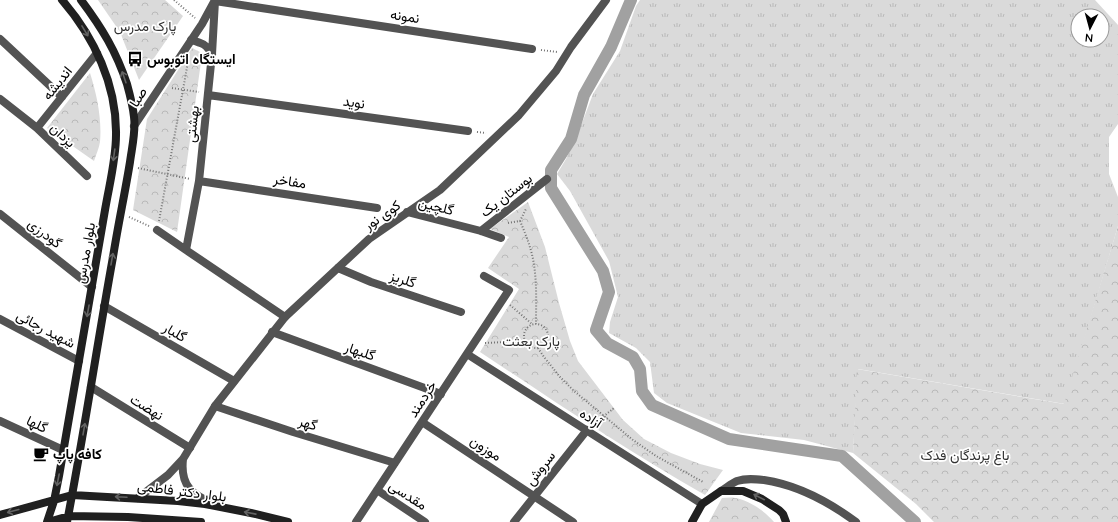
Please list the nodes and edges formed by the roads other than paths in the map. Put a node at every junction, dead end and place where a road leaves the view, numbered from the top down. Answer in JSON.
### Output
{"nodes":[{"id":1,"x":62,"y":0,"type":"edge"},
{"id":2,"x":81,"y":0,"type":"edge"},
{"id":3,"x":215,"y":0,"type":"edge"},
{"id":4,"x":606,"y":0,"type":"edge"},
{"id":5,"x":0,"y":39,"type":"edge"},
{"id":6,"x":191,"y":40,"type":"junction"},
{"id":7,"x":532,"y":49,"type":"road end"},
{"id":8,"x":98,"y":54,"type":"junction"},
{"id":9,"x":212,"y":54,"type":"junction"},
{"id":10,"x":208,"y":94,"type":"junction"},
{"id":11,"x":62,"y":97,"type":"junction"},
{"id":12,"x":0,"y":99,"type":"edge"},
{"id":13,"x":134,"y":126,"type":"junction"},
{"id":14,"x":37,"y":128,"type":"junction"},
{"id":15,"x":468,"y":131,"type":"road end"},
{"id":16,"x":87,"y":176,"type":"dead end"},
{"id":17,"x":547,"y":179,"type":"dead end"},
{"id":18,"x":199,"y":181,"type":"junction"},
{"id":19,"x":377,"y":208,"type":"dead end"},
{"id":20,"x":105,"y":210,"type":"junction"},
{"id":21,"x":407,"y":212,"type":"junction"},
{"id":22,"x":120,"y":213,"type":"junction"},
{"id":23,"x":0,"y":214,"type":"edge"},
{"id":24,"x":157,"y":230,"type":"road end"},
{"id":25,"x":481,"y":231,"type":"junction"},
{"id":26,"x":501,"y":238,"type":"dead end"},
{"id":27,"x":186,"y":250,"type":"junction"},
{"id":28,"x":338,"y":268,"type":"junction"},
{"id":29,"x":484,"y":276,"type":"dead end"},
{"id":30,"x":92,"y":287,"type":"junction"},
{"id":31,"x":104,"y":306,"type":"junction"},
{"id":32,"x":461,"y":312,"type":"dead end"},
{"id":33,"x":285,"y":317,"type":"junction"},
{"id":34,"x":0,"y":319,"type":"edge"},
{"id":35,"x":272,"y":332,"type":"junction"},
{"id":36,"x":467,"y":354,"type":"junction"},
{"id":37,"x":79,"y":362,"type":"junction"},
{"id":38,"x":234,"y":381,"type":"junction"},
{"id":39,"x":91,"y":387,"type":"junction"},
{"id":40,"x":441,"y":394,"type":"junction"},
{"id":41,"x":215,"y":406,"type":"junction"},
{"id":42,"x":0,"y":421,"type":"edge"},
{"id":43,"x":422,"y":422,"type":"junction"},
{"id":44,"x":587,"y":430,"type":"junction"},
{"id":45,"x":190,"y":448,"type":"junction"},
{"id":46,"x":63,"y":450,"type":"junction"},
{"id":47,"x":183,"y":459,"type":"junction"},
{"id":48,"x":395,"y":463,"type":"junction"},
{"id":49,"x":377,"y":490,"type":"junction"},
{"id":50,"x":721,"y":491,"type":"junction"},
{"id":51,"x":72,"y":495,"type":"junction"},
{"id":52,"x":535,"y":496,"type":"junction"},
{"id":53,"x":138,"y":498,"type":"junction"},
{"id":54,"x":54,"y":500,"type":"junction"},
{"id":55,"x":702,"y":504,"type":"junction"},
{"id":56,"x":221,"y":507,"type":"junction"},
{"id":57,"x":0,"y":515,"type":"edge"},
{"id":58,"x":68,"y":519,"type":"edge"},
{"id":59,"x":48,"y":522,"type":"edge"},
{"id":60,"x":201,"y":522,"type":"edge"},
{"id":61,"x":288,"y":522,"type":"edge"},
{"id":62,"x":356,"y":522,"type":"edge"},
{"id":63,"x":425,"y":522,"type":"edge"},
{"id":64,"x":514,"y":522,"type":"edge"},
{"id":65,"x":573,"y":522,"type":"edge"},
{"id":66,"x":692,"y":522,"type":"edge"},
{"id":67,"x":786,"y":522,"type":"edge"},
{"id":68,"x":856,"y":522,"type":"edge"}],
"edges":[{"from":1,"to":8,"type":"main road","name":"بلوار مدرس","one_way":true},
{"from":13,"to":2,"type":"main road","name":"بلوار مدرس","one_way":true},
{"from":3,"to":6,"type":"street","name":"صبا"},
{"from":3,"to":7,"type":"street","name":"نمونه"},
{"from":3,"to":9,"type":"street","name":"بهشتی"},
{"from":4,"to":21,"type":"street","name":"کوی نور"},
{"from":5,"to":11,"type":"street"},
{"from":6,"to":9,"type":"street"},
{"from":6,"to":13,"type":"street","name":"صبا"},
{"from":8,"to":11,"type":"street","name":"اندیشه"},
{"from":8,"to":20,"type":"main road","name":"بلوار مدرس","one_way":true},
{"from":9,"to":10,"type":"street","name":"بهشتی"},
{"from":10,"to":15,"type":"street","name":"نوید"},
{"from":10,"to":18,"type":"street","name":"بهشتی"},
{"from":11,"to":14,"type":"street","name":"اندیشه"},
{"from":12,"to":14,"type":"street","name":"یزدان"},
{"from":13,"to":22,"type":"main road","name":"بلوار مدرس"},
{"from":14,"to":16,"type":"street","name":"یزدان"},
{"from":17,"to":25,"type":"street","name":"بوستان یک"},
{"from":18,"to":19,"type":"street","name":"مفاخر"},
{"from":18,"to":27,"type":"street","name":"بهشتی"},
{"from":20,"to":22,"type":"main road"},
{"from":20,"to":30,"type":"main road","name":"بلوار مدرس"},
{"from":21,"to":25,"type":"street","name":"گلچین"},
{"from":21,"to":28,"type":"street","name":"کوی نور"},
{"from":31,"to":22,"type":"main road","name":"بلوار مدرس","one_way":true},
{"from":23,"to":30,"type":"street","name":"گودرزی"},
{"from":24,"to":27,"type":"street"},
{"from":25,"to":26,"type":"street","name":"گلچین"},
{"from":27,"to":33,"type":"street"},
{"from":28,"to":32,"type":"street","name":"گلریز"},
{"from":28,"to":33,"type":"street","name":"کوی نور"},
{"from":29,"to":36,"type":"street","name":"خردمند"},
{"from":30,"to":37,"type":"main road","name":"بلوار مدرس","one_way":true},
{"from":31,"to":38,"type":"street","name":"گلبار"},
{"from":31,"to":39,"type":"main road","name":"بلوار مدرس"},
{"from":33,"to":35,"type":"street","name":"کوی نور"},
{"from":34,"to":37,"type":"street","name":"شهید رجائی"},
{"from":35,"to":38,"type":"street","name":"کوی نور"},
{"from":35,"to":40,"type":"street","name":"گلبهار"},
{"from":36,"to":40,"type":"street","name":"خردمند"},
{"from":36,"to":44,"type":"street","name":"آزاده"},
{"from":37,"to":46,"type":"main road","name":"بلوار مدرس"},
{"from":38,"to":41,"type":"street","name":"کوی نور"},
{"from":39,"to":45,"type":"street","name":"نهضت"},
{"from":51,"to":39,"type":"main road","name":"بلوار مدرس","one_way":true},
{"from":40,"to":43,"type":"street","name":"خردمند"},
{"from":41,"to":45,"type":"street","name":"کوی نور"},
{"from":41,"to":48,"type":"street","name":"گهر"},
{"from":42,"to":46,"type":"street","name":"گلها"},
{"from":43,"to":48,"type":"street","name":"خردمند"},
{"from":43,"to":52,"type":"street","name":"موزون"},
{"from":44,"to":52,"type":"street","name":"سروش"},
{"from":44,"to":55,"type":"street","name":"آزاده"},
{"from":45,"to":47,"type":"street","name":"کوی نور"},
{"from":46,"to":54,"type":"main road","name":"بلوار مدرس","one_way":true},
{"from":47,"to":53,"type":"street","name":"کوی نور"},
{"from":47,"to":56,"type":"street"},
{"from":48,"to":49,"type":"street","name":"خردمند"},
{"from":49,"to":62,"type":"street","name":"خردمند"},
{"from":49,"to":63,"type":"street","name":"مقدسی"},
{"from":50,"to":55,"type":"main road"},
{"from":67,"to":50,"type":"main road","one_way":true},
{"from":50,"to":68,"type":"street"},
{"from":53,"to":51,"type":"main road","name":"بلوار دکتر فاطمی","one_way":true},
{"from":51,"to":54,"type":"main road","name":"بلوار دکتر فاطمی"},
{"from":51,"to":58,"type":"main road","name":"بلوار مدرس"},
{"from":52,"to":64,"type":"street","name":"سروش"},
{"from":52,"to":65,"type":"street","name":"موزون"},
{"from":53,"to":56,"type":"main road","name":"بلوار دکتر فاطمی"},
{"from":54,"to":57,"type":"main road","one_way":true},
{"from":54,"to":59,"type":"main road","name":"بلوار مدرس"},
{"from":55,"to":66,"type":"main road"},
{"from":61,"to":56,"type":"main road","name":"بلوار دکتر فاطمی","one_way":true},
{"from":58,"to":59,"type":"main road","name":"بلوار دکتر فاطمی"},
{"from":58,"to":60,"type":"main road","name":"بلوار دکتر فاطمی"}]}
